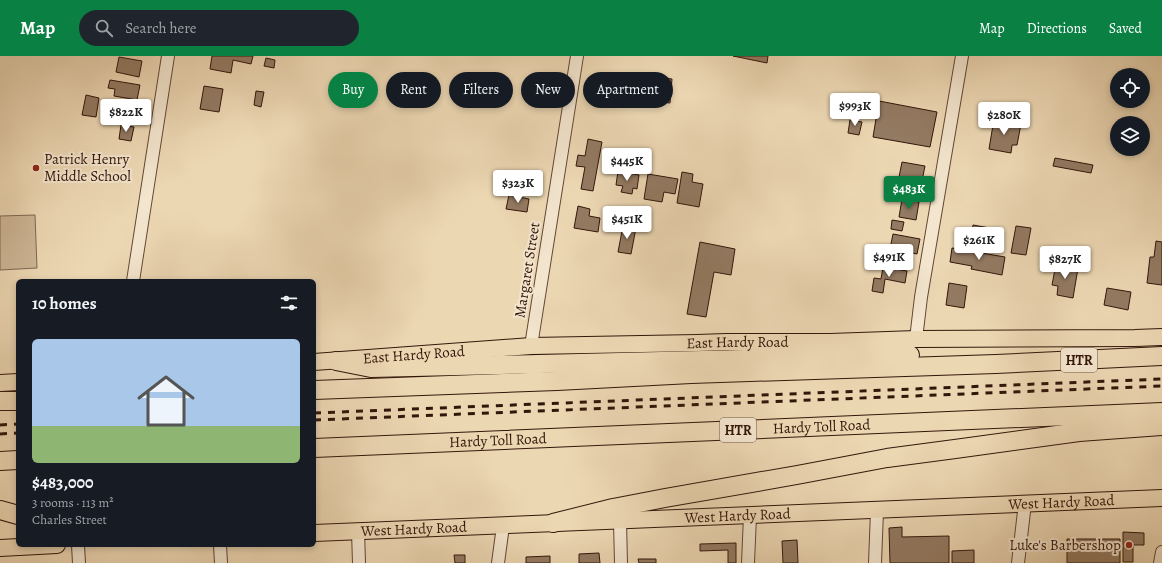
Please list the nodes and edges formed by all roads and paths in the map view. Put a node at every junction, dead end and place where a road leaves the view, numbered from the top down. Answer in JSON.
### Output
{"nodes":[{"id":1,"x":168,"y":56,"type":"edge"},
{"id":2,"x":577,"y":56,"type":"edge"},
{"id":3,"x":962,"y":56,"type":"edge"},
{"id":4,"x":133,"y":279,"type":"edge"},
{"id":5,"x":1162,"y":337,"type":"edge"},
{"id":6,"x":916,"y":339,"type":"junction"},
{"id":7,"x":531,"y":346,"type":"junction"},
{"id":8,"x":1162,"y":356,"type":"edge"},
{"id":9,"x":336,"y":361,"type":"junction"},
{"id":10,"x":316,"y":362,"type":"edge"},
{"id":11,"x":996,"y":364,"type":"junction"},
{"id":12,"x":16,"y":382,"type":"edge"},
{"id":13,"x":0,"y":383,"type":"edge"},
{"id":14,"x":316,"y":390,"type":"edge"},
{"id":15,"x":16,"y":401,"type":"edge"},
{"id":16,"x":0,"y":402,"type":"edge"},
{"id":17,"x":1162,"y":412,"type":"edge"},
{"id":18,"x":1162,"y":426,"type":"edge"},
{"id":19,"x":316,"y":448,"type":"edge"},
{"id":20,"x":0,"y":460,"type":"edge"},
{"id":21,"x":16,"y":460,"type":"edge"},
{"id":22,"x":1162,"y":499,"type":"edge"},
{"id":23,"x":1025,"y":503,"type":"junction"},
{"id":24,"x":0,"y":510,"type":"edge"},
{"id":25,"x":877,"y":511,"type":"junction"},
{"id":26,"x":16,"y":514,"type":"edge"},
{"id":27,"x":750,"y":516,"type":"junction"},
{"id":28,"x":620,"y":521,"type":"junction"},
{"id":29,"x":553,"y":523,"type":"junction"},
{"id":30,"x":503,"y":526,"type":"junction"},
{"id":31,"x":358,"y":532,"type":"junction"},
{"id":32,"x":316,"y":533,"type":"edge"},
{"id":33,"x":19,"y":547,"type":"edge"},
{"id":34,"x":78,"y":547,"type":"edge"},
{"id":35,"x":220,"y":547,"type":"edge"},
{"id":36,"x":0,"y":548,"type":"edge"},
{"id":37,"x":1162,"y":552,"type":"edge"},
{"id":38,"x":79,"y":563,"type":"edge"},
{"id":39,"x":221,"y":563,"type":"edge"},
{"id":40,"x":359,"y":563,"type":"edge"},
{"id":41,"x":498,"y":563,"type":"edge"},
{"id":42,"x":621,"y":563,"type":"edge"},
{"id":43,"x":748,"y":563,"type":"edge"},
{"id":44,"x":875,"y":563,"type":"edge"},
{"id":45,"x":1018,"y":563,"type":"edge"},
{"id":46,"x":1160,"y":563,"type":"edge"}],
"edges":[{"from":1,"to":4,"type":"street"},
{"from":2,"to":7,"type":"street","name":"Margaret Street"},
{"from":3,"to":6,"type":"street"},
{"from":5,"to":6,"type":"main road","name":"East Hardy Road"},
{"from":6,"to":7,"type":"main road","name":"East Hardy Road"},
{"from":7,"to":9,"type":"main road","name":"East Hardy Road"},
{"from":8,"to":11,"type":"highway","number":"HTR"},
{"from":9,"to":10,"type":"main road","name":"East Hardy Road"},
{"from":9,"to":11,"type":"highway"},
{"from":11,"to":14,"type":"highway","number":"HTR"},
{"from":12,"to":13,"type":"main road"},
{"from":15,"to":16,"type":"highway"},
{"from":17,"to":19,"type":"highway","name":"Hardy Toll Road","number":"HTR"},
{"from":18,"to":29,"type":"highway"},
{"from":20,"to":21,"type":"highway"},
{"from":22,"to":23,"type":"main road","name":"West Hardy Road"},
{"from":23,"to":25,"type":"main road","name":"West Hardy Road"},
{"from":23,"to":45,"type":"street"},
{"from":24,"to":26,"type":"highway"},
{"from":25,"to":27,"type":"main road","name":"West Hardy Road"},
{"from":25,"to":44,"type":"street"},
{"from":27,"to":28,"type":"main road","name":"West Hardy Road"},
{"from":27,"to":43,"type":"street"},
{"from":28,"to":29,"type":"main road","name":"West Hardy Road"},
{"from":28,"to":42,"type":"street"},
{"from":29,"to":30,"type":"main road","name":"West Hardy Road"},
{"from":30,"to":31,"type":"main road","name":"West Hardy Road"},
{"from":30,"to":41,"type":"street"},
{"from":31,"to":32,"type":"main road","name":"West Hardy Road"},
{"from":31,"to":40,"type":"street"},
{"from":33,"to":36,"type":"main road"},
{"from":34,"to":38,"type":"street"},
{"from":35,"to":39,"type":"street"},
{"from":37,"to":46,"type":"street"}]}
